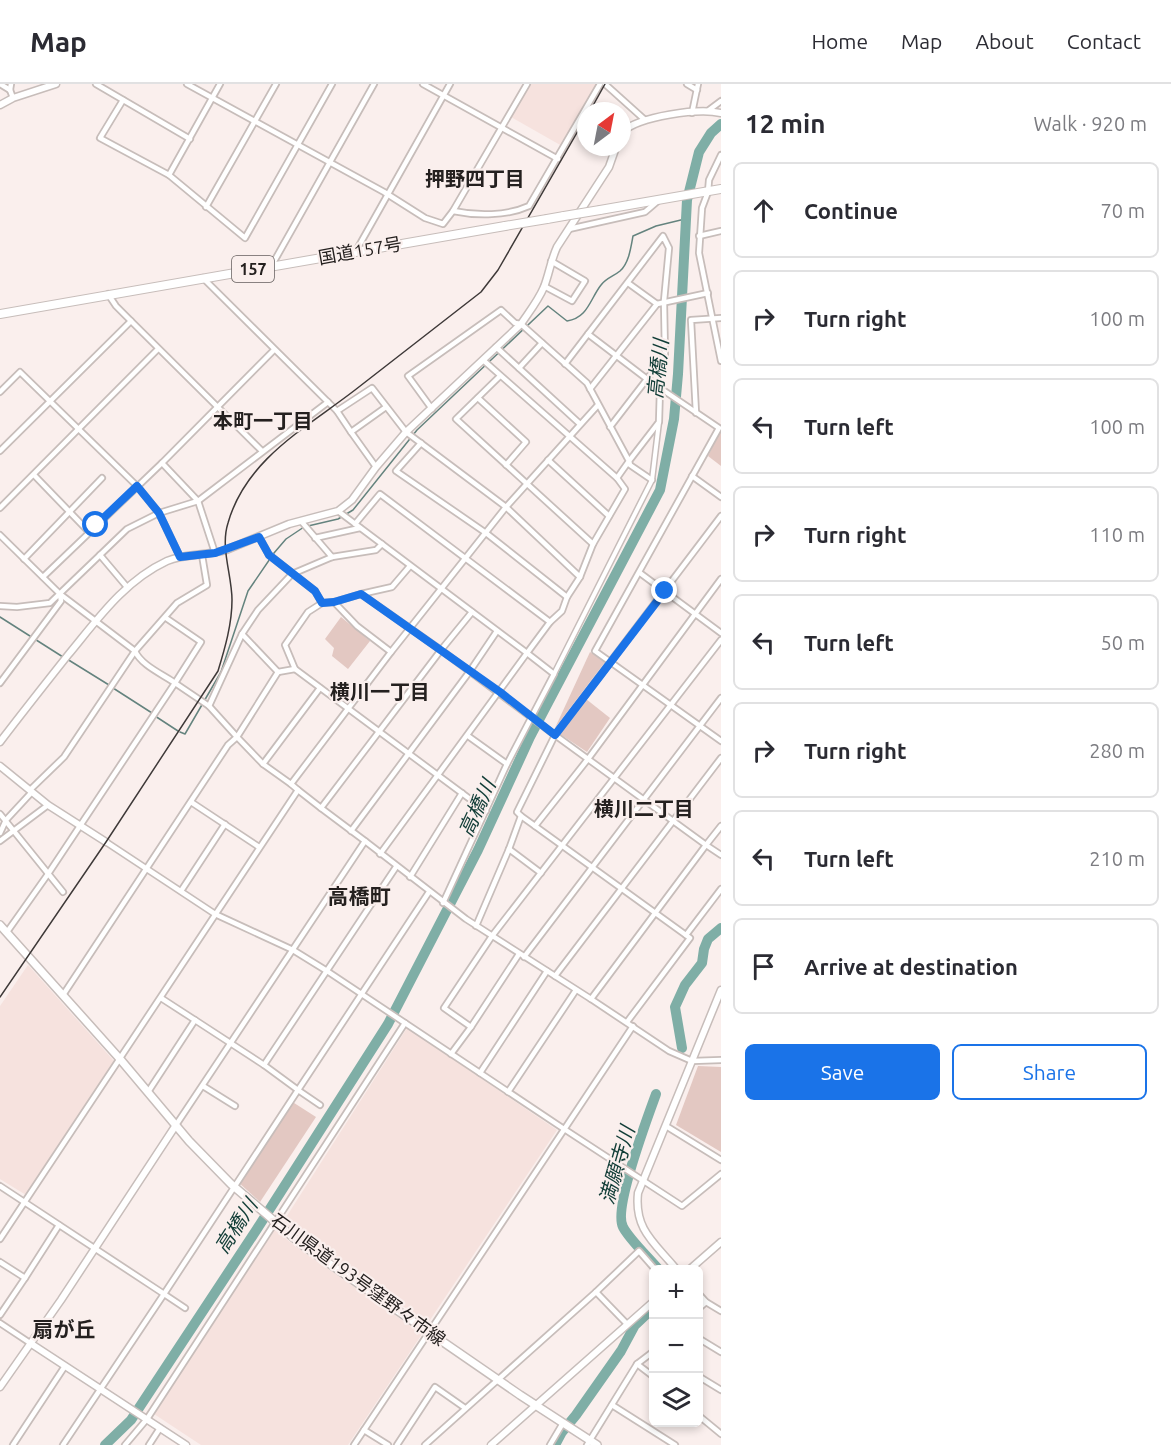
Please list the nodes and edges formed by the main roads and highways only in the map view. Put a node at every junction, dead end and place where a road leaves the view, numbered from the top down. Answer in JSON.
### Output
{"nodes":[{"id":1,"x":721,"y":189,"type":"edge"},
{"id":2,"x":0,"y":314,"type":"edge"},
{"id":3,"x":2,"y":928,"type":"edge"},
{"id":4,"x":592,"y":1444,"type":"edge"}],
"edges":[{"from":1,"to":2,"type":"highway","name":"国道157号","number":"157","bridge":true},
{"from":3,"to":4,"type":"main road","name":"石川県道193号窪野々市線"}]}
